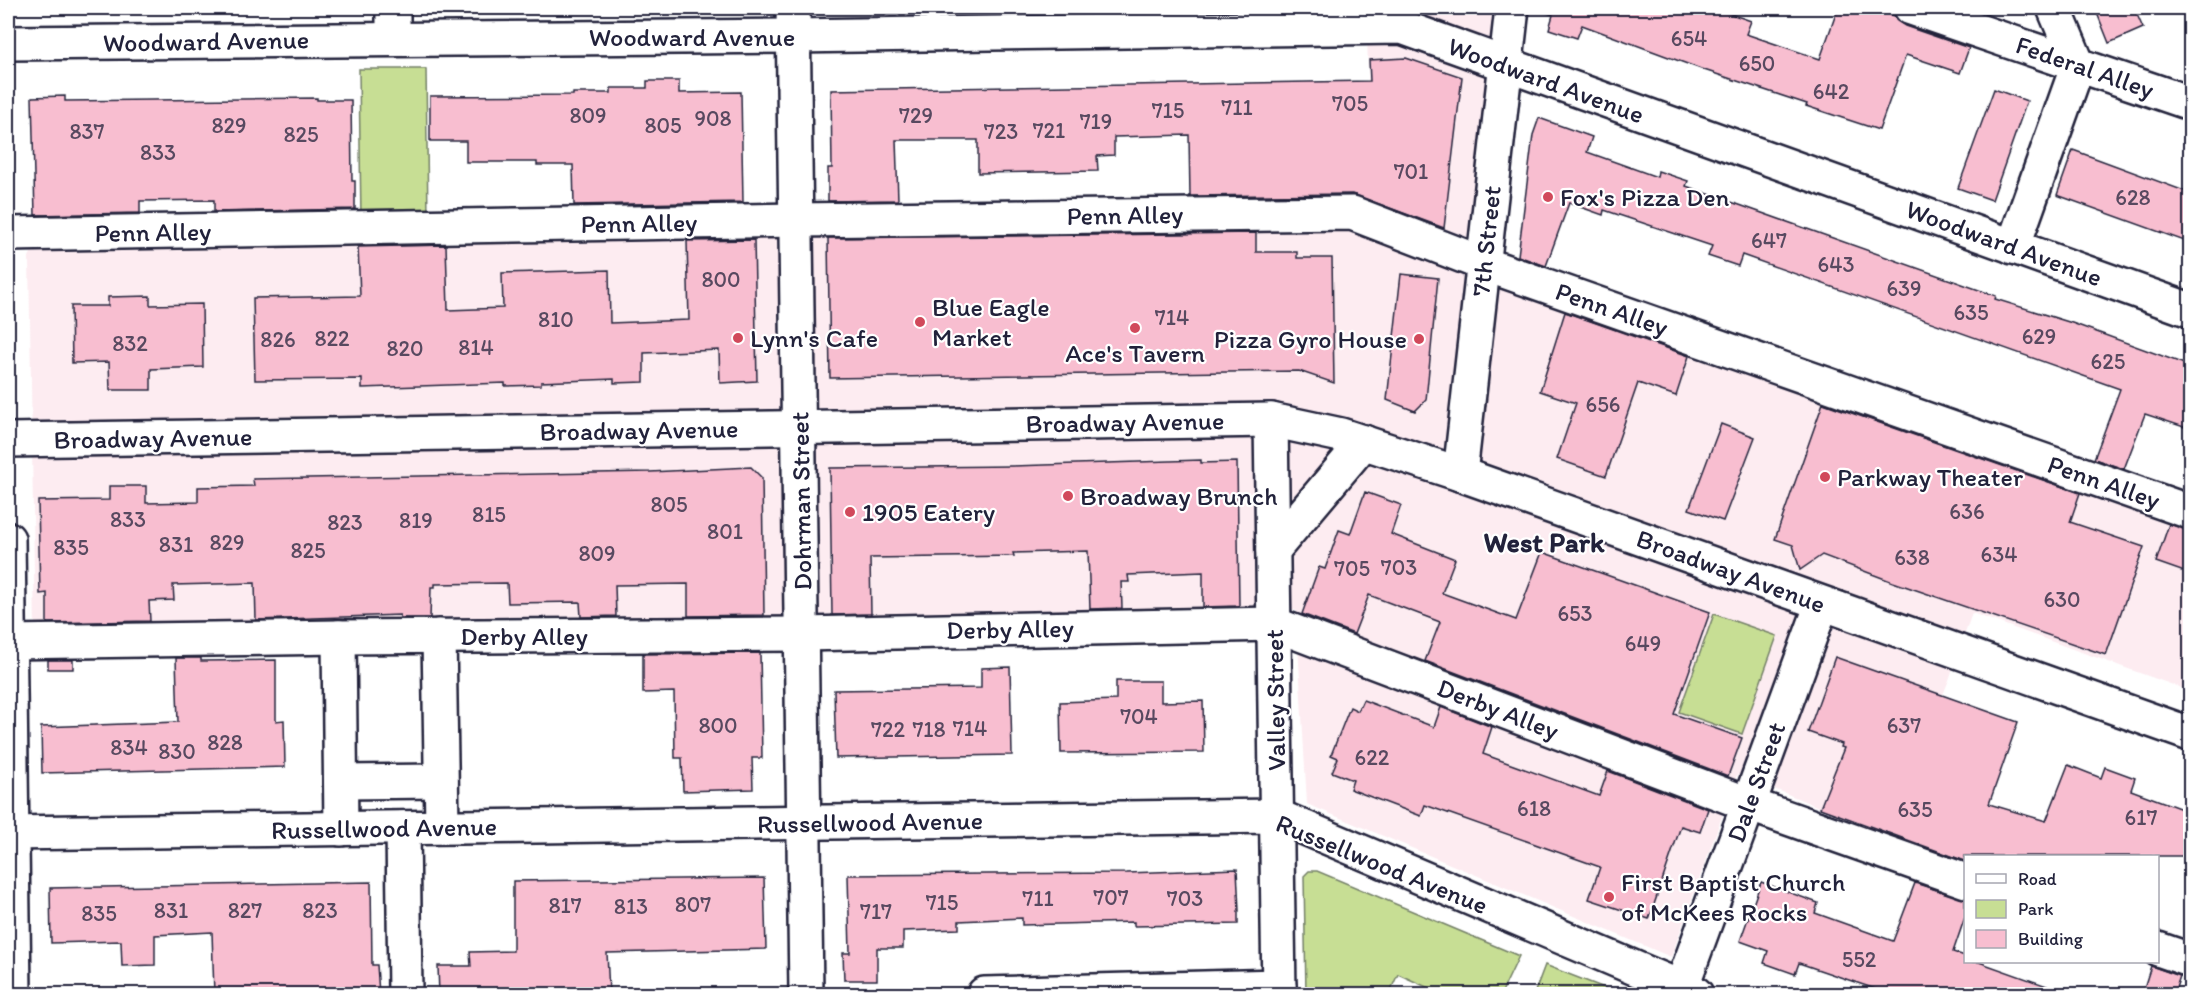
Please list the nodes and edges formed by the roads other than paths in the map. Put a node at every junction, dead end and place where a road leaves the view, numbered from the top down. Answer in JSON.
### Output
{"nodes":[{"id":1,"x":1512,"y":8,"type":"edge"},
{"id":2,"x":1911,"y":8,"type":"edge"},
{"id":3,"x":2054,"y":8,"type":"edge"},
{"id":4,"x":1182,"y":19,"type":"edge"},
{"id":5,"x":793,"y":22,"type":"edge"},
{"id":6,"x":393,"y":23,"type":"edge"},
{"id":7,"x":8,"y":43,"type":"edge"},
{"id":8,"x":2078,"y":65,"type":"junction"},
{"id":9,"x":1506,"y":66,"type":"junction"},
{"id":10,"x":2190,"y":103,"type":"edge"},
{"id":11,"x":797,"y":220,"type":"junction"},
{"id":12,"x":8,"y":234,"type":"edge"},
{"id":13,"x":2013,"y":247,"type":"junction"},
{"id":14,"x":1484,"y":264,"type":"junction"},
{"id":15,"x":2190,"y":310,"type":"edge"},
{"id":16,"x":1270,"y":420,"type":"junction"},
{"id":17,"x":800,"y":427,"type":"junction"},
{"id":18,"x":8,"y":440,"type":"edge"},
{"id":19,"x":1364,"y":442,"type":"junction"},
{"id":20,"x":1460,"y":474,"type":"junction"},
{"id":21,"x":2190,"y":512,"type":"edge"},
{"id":22,"x":8,"y":539,"type":"edge"},
{"id":23,"x":1273,"y":550,"type":"junction"},
{"id":24,"x":1822,"y":604,"type":"junction"},
{"id":25,"x":1274,"y":624,"type":"junction"},
{"id":26,"x":802,"y":633,"type":"junction"},
{"id":27,"x":439,"y":636,"type":"junction"},
{"id":28,"x":339,"y":637,"type":"junction"},
{"id":29,"x":8,"y":642,"type":"edge"},
{"id":30,"x":2190,"y":734,"type":"edge"},
{"id":31,"x":441,"y":781,"type":"junction"},
{"id":32,"x":341,"y":782,"type":"junction"},
{"id":33,"x":1748,"y":804,"type":"junction"},
{"id":34,"x":1277,"y":816,"type":"junction"},
{"id":35,"x":805,"y":822,"type":"junction"},
{"id":36,"x":442,"y":827,"type":"junction"},
{"id":37,"x":403,"y":828,"type":"junction"},
{"id":38,"x":341,"y":829,"type":"junction"},
{"id":39,"x":10,"y":833,"type":"edge"},
{"id":40,"x":1964,"y":881,"type":"edge"},
{"id":41,"x":2159,"y":950,"type":"edge"},
{"id":42,"x":2190,"y":960,"type":"edge"},
{"id":43,"x":1279,"y":990,"type":"edge"},
{"id":44,"x":1685,"y":993,"type":"edge"},
{"id":45,"x":14,"y":994,"type":"edge"},
{"id":46,"x":405,"y":994,"type":"edge"},
{"id":47,"x":806,"y":994,"type":"edge"},
{"id":48,"x":984,"y":994,"type":"edge"}],
"edges":[{"from":1,"to":9,"type":"street","name":"7th Street"},
{"from":2,"to":8,"type":"street","name":"Federal Alley"},
{"from":3,"to":8,"type":"street"},
{"from":4,"to":5,"type":"street","name":"Woodward Avenue"},
{"from":4,"to":9,"type":"street","name":"Woodward Avenue"},
{"from":5,"to":6,"type":"street","name":"Woodward Avenue"},
{"from":5,"to":11,"type":"street","name":"Dohrman Street"},
{"from":6,"to":7,"type":"street","name":"Woodward Avenue"},
{"from":8,"to":10,"type":"street","name":"Federal Alley"},
{"from":8,"to":13,"type":"street"},
{"from":9,"to":13,"type":"street","name":"Woodward Avenue"},
{"from":9,"to":14,"type":"street","name":"7th Street"},
{"from":11,"to":12,"type":"street","name":"Penn Alley"},
{"from":11,"to":14,"type":"street","name":"Penn Alley"},
{"from":11,"to":17,"type":"street","name":"Dohrman Street"},
{"from":13,"to":15,"type":"street","name":"Woodward Avenue"},
{"from":14,"to":20,"type":"street","name":"7th Street"},
{"from":14,"to":21,"type":"street","name":"Penn Alley"},
{"from":16,"to":17,"type":"street","name":"Broadway Avenue"},
{"from":16,"to":19,"type":"street","name":"Broadway Avenue"},
{"from":16,"to":23,"type":"street","name":"Valley Street"},
{"from":17,"to":18,"type":"street","name":"Broadway Avenue"},
{"from":17,"to":26,"type":"street","name":"Dohrman Street"},
{"from":19,"to":20,"type":"street","name":"Broadway Avenue"},
{"from":19,"to":23,"type":"street"},
{"from":20,"to":24,"type":"street","name":"Broadway Avenue"},
{"from":22,"to":29,"type":"street"},
{"from":23,"to":25,"type":"street","name":"Valley Street"},
{"from":24,"to":30,"type":"street","name":"Broadway Avenue"},
{"from":24,"to":33,"type":"street","name":"Dale Street"},
{"from":25,"to":26,"type":"street","name":"Derby Alley"},
{"from":25,"to":33,"type":"street","name":"Derby Alley"},
{"from":25,"to":34,"type":"street","name":"Valley Street"},
{"from":26,"to":27,"type":"street","name":"Derby Alley"},
{"from":26,"to":35,"type":"street","name":"Dohrman Street"},
{"from":27,"to":28,"type":"street","name":"Derby Alley"},
{"from":27,"to":31,"type":"street"},
{"from":28,"to":29,"type":"street","name":"Derby Alley"},
{"from":28,"to":32,"type":"street"},
{"from":29,"to":39,"type":"street"},
{"from":31,"to":32,"type":"street"},
{"from":31,"to":36,"type":"street"},
{"from":32,"to":38,"type":"street"},
{"from":33,"to":40,"type":"street","name":"Derby Alley"},
{"from":33,"to":44,"type":"street","name":"Dale Street"},
{"from":34,"to":35,"type":"street","name":"Russellwood Avenue"},
{"from":34,"to":43,"type":"street","name":"Valley Street"},
{"from":34,"to":44,"type":"street","name":"Russellwood Avenue"},
{"from":35,"to":36,"type":"street","name":"Russellwood Avenue"},
{"from":35,"to":47,"type":"street","name":"Dohrman Street"},
{"from":36,"to":37,"type":"street","name":"Russellwood Avenue"},
{"from":37,"to":38,"type":"street","name":"Russellwood Avenue"},
{"from":37,"to":46,"type":"street"},
{"from":38,"to":39,"type":"street","name":"Russellwood Avenue"},
{"from":39,"to":45,"type":"street"},
{"from":41,"to":42,"type":"street"},
{"from":43,"to":48,"type":"street"}]}
